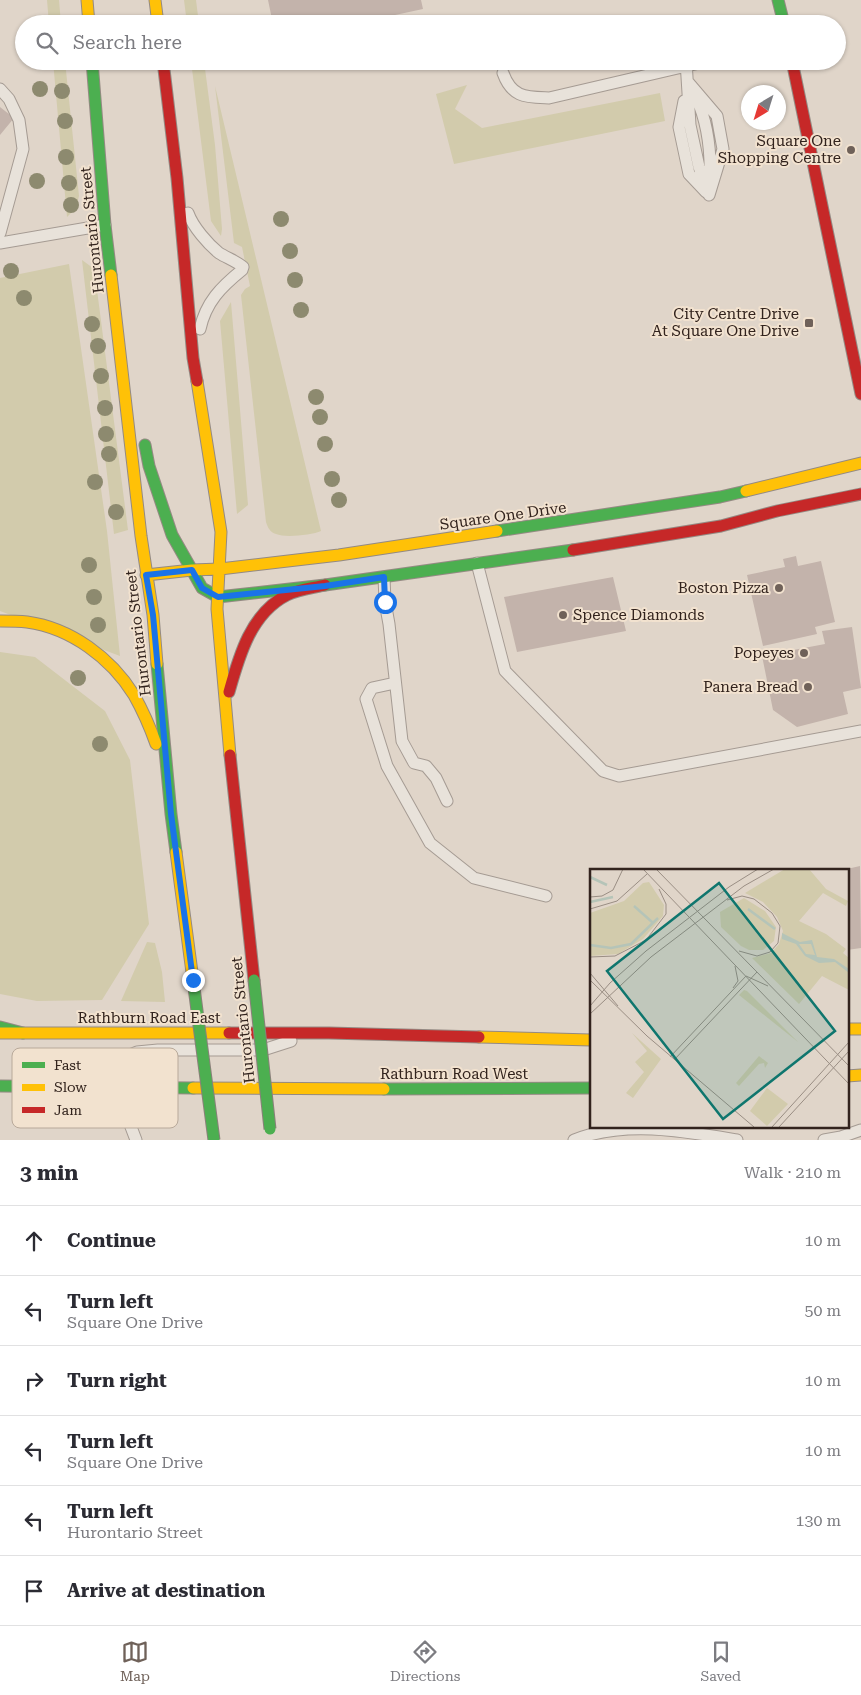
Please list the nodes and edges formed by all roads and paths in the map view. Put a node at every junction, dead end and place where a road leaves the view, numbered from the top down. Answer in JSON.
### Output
{"nodes":[{"id":1,"x":87,"y":0,"type":"edge"},
{"id":2,"x":155,"y":0,"type":"edge"},
{"id":3,"x":778,"y":0,"type":"edge"},
{"id":4,"x":88,"y":15,"type":"edge"},
{"id":5,"x":157,"y":15,"type":"edge"},
{"id":6,"x":782,"y":15,"type":"edge"},
{"id":7,"x":93,"y":70,"type":"edge"},
{"id":8,"x":164,"y":70,"type":"edge"},
{"id":9,"x":659,"y":70,"type":"edge"},
{"id":10,"x":687,"y":70,"type":"edge"},
{"id":11,"x":794,"y":70,"type":"edge"},
{"id":12,"x":502,"y":73,"type":"dead end"},
{"id":13,"x":688,"y":82,"type":"junction"},
{"id":14,"x":0,"y":89,"type":"edge"},
{"id":15,"x":176,"y":178,"type":"junction"},
{"id":16,"x":105,"y":225,"type":"junction"},
{"id":17,"x":0,"y":233,"type":"edge"},
{"id":18,"x":107,"y":237,"type":"junction"},
{"id":19,"x":0,"y":243,"type":"edge"},
{"id":20,"x":194,"y":358,"type":"junction"},
{"id":21,"x":861,"y":394,"type":"edge"},
{"id":22,"x":137,"y":399,"type":"dead end"},
{"id":23,"x":144,"y":437,"type":"dead end"},
{"id":24,"x":861,"y":462,"type":"edge"},
{"id":25,"x":861,"y":494,"type":"edge"},
{"id":26,"x":477,"y":563,"type":"junction"},
{"id":27,"x":220,"y":569,"type":"junction"},
{"id":28,"x":192,"y":570,"type":"junction"},
{"id":29,"x":146,"y":575,"type":"junction"},
{"id":30,"x":384,"y":577,"type":"junction"},
{"id":31,"x":325,"y":586,"type":"junction"},
{"id":32,"x":218,"y":597,"type":"junction"},
{"id":33,"x":0,"y":621,"type":"edge"},
{"id":34,"x":396,"y":683,"type":"junction"},
{"id":35,"x":225,"y":711,"type":"junction"},
{"id":36,"x":861,"y":731,"type":"edge"},
{"id":37,"x":447,"y":801,"type":"dead end"},
{"id":38,"x":171,"y":814,"type":"junction"},
{"id":39,"x":546,"y":896,"type":"dead end"},
{"id":40,"x":0,"y":1026,"type":"edge"},
{"id":41,"x":848,"y":1029,"type":"edge"},
{"id":42,"x":861,"y":1029,"type":"edge"},
{"id":43,"x":0,"y":1033,"type":"edge"},
{"id":44,"x":23,"y":1033,"type":"junction"},
{"id":45,"x":306,"y":1033,"type":"junction"},
{"id":46,"x":590,"y":1040,"type":"edge"},
{"id":47,"x":178,"y":1050,"type":"edge"},
{"id":48,"x":861,"y":1075,"type":"edge"},
{"id":49,"x":848,"y":1076,"type":"edge"},
{"id":50,"x":178,"y":1087,"type":"edge"},
{"id":51,"x":590,"y":1088,"type":"edge"},
{"id":52,"x":131,"y":1128,"type":"edge"},
{"id":53,"x":861,"y":1130,"type":"edge"},
{"id":54,"x":270,"y":1134,"type":"edge"},
{"id":55,"x":136,"y":1140,"type":"edge"},
{"id":56,"x":214,"y":1140,"type":"edge"},
{"id":57,"x":574,"y":1140,"type":"edge"},
{"id":58,"x":737,"y":1140,"type":"edge"},
{"id":59,"x":824,"y":1140,"type":"edge"}],
"edges":[{"from":1,"to":4,"type":"main road"},
{"from":2,"to":5,"type":"main road"},
{"from":3,"to":6,"type":"main road"},
{"from":7,"to":16,"type":"main road","name":"Hurontario Street"},
{"from":8,"to":15,"type":"main road","name":"Hurontario Street"},
{"from":9,"to":12,"type":"lane"},
{"from":10,"to":13,"type":"lane"},
{"from":11,"to":21,"type":"main road"},
{"from":13,"to":13,"type":"lane"},
{"from":14,"to":17,"type":"lane"},
{"from":15,"to":20,"type":"main road","name":"Hurontario Street"},
{"from":15,"to":20,"type":"lane"},
{"from":16,"to":18,"type":"main road","name":"Hurontario Street"},
{"from":16,"to":19,"type":"lane"},
{"from":18,"to":22,"type":"main road"},
{"from":18,"to":29,"type":"main road","name":"Hurontario Street"},
{"from":20,"to":27,"type":"main road","name":"Hurontario Street"},
{"from":23,"to":28,"type":"main road"},
{"from":24,"to":27,"type":"main road","name":"Square One Drive"},
{"from":25,"to":26,"type":"main road"},
{"from":26,"to":30,"type":"main road"},
{"from":26,"to":36,"type":"lane"},
{"from":27,"to":28,"type":"main road","name":"Square One Drive"},
{"from":27,"to":32,"type":"main road","name":"Hurontario Street"},
{"from":28,"to":29,"type":"main road","name":"Square One Drive"},
{"from":28,"to":32,"type":"main road"},
{"from":29,"to":38,"type":"main road","name":"Hurontario Street"},
{"from":30,"to":31,"type":"main road"},
{"from":30,"to":34,"type":"lane"},
{"from":31,"to":32,"type":"main road"},
{"from":31,"to":35,"type":"main road"},
{"from":32,"to":35,"type":"main road","name":"Hurontario Street"},
{"from":33,"to":38,"type":"main road"},
{"from":34,"to":37,"type":"lane"},
{"from":34,"to":39,"type":"lane"},
{"from":35,"to":54,"type":"main road","name":"Hurontario Street","bridge":true},
{"from":38,"to":56,"type":"main road","name":"Hurontario Street","bridge":true},
{"from":40,"to":44,"type":"main road"},
{"from":41,"to":42,"type":"main road"},
{"from":43,"to":44,"type":"main road","name":"Rathburn Road East"},
{"from":44,"to":45,"type":"main road","name":"Rathburn Road East"},
{"from":45,"to":46,"type":"main road","name":"Rathburn Road East"},
{"from":45,"to":47,"type":"lane"},
{"from":48,"to":49,"type":"main road"},
{"from":50,"to":51,"type":"main road","name":"Rathburn Road West"},
{"from":52,"to":55,"type":"lane"},
{"from":53,"to":59,"type":"lane"},
{"from":57,"to":58,"type":"lane"}]}
